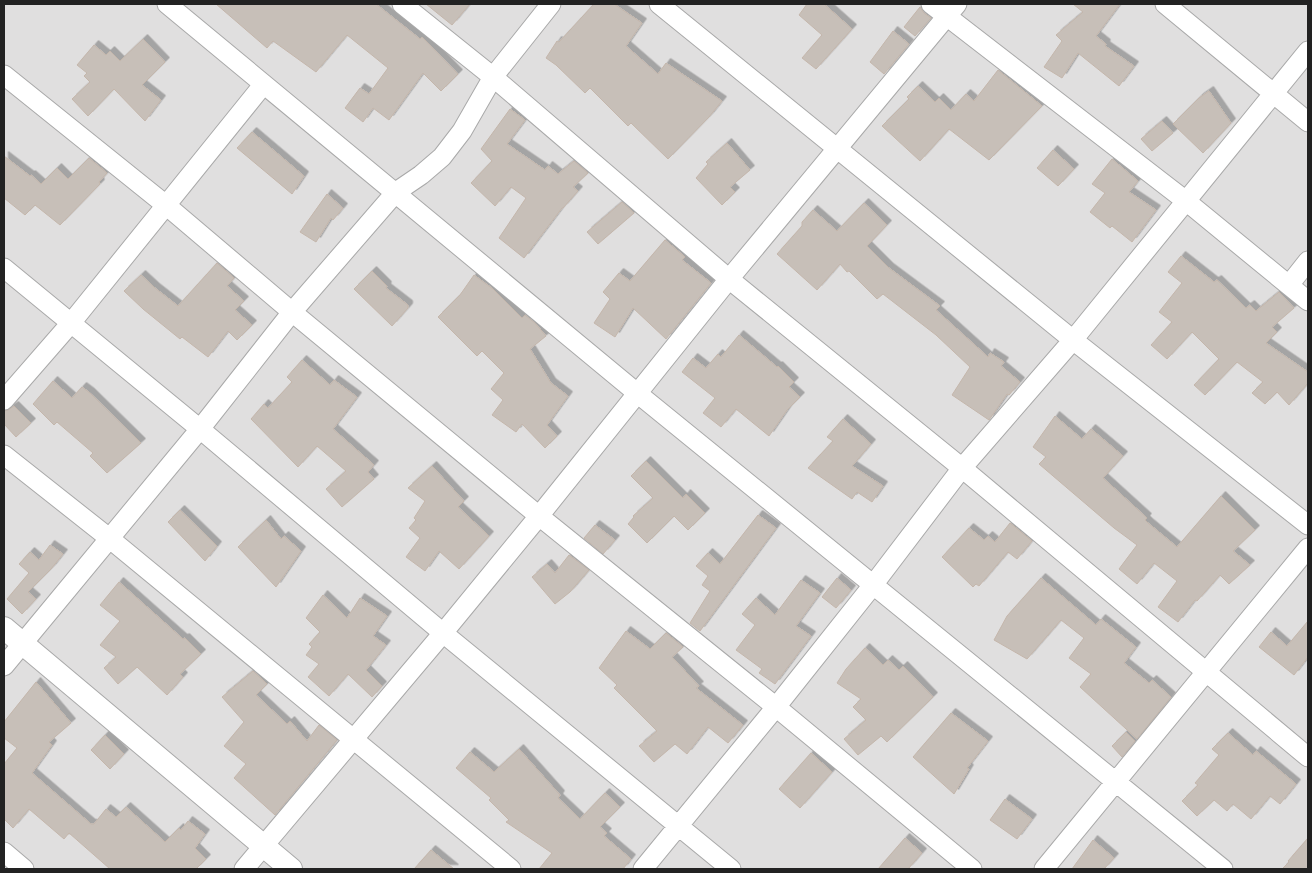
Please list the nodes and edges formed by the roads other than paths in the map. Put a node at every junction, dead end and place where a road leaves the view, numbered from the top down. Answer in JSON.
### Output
{"nodes":[{"id":1,"x":167,"y":4,"type":"edge"},
{"id":2,"x":402,"y":4,"type":"edge"},
{"id":3,"x":551,"y":4,"type":"edge"},
{"id":4,"x":659,"y":4,"type":"edge"},
{"id":5,"x":931,"y":4,"type":"edge"},
{"id":6,"x":1165,"y":4,"type":"edge"},
{"id":7,"x":952,"y":10,"type":"edge"},
{"id":8,"x":1308,"y":51,"type":"edge"},
{"id":9,"x":4,"y":75,"type":"edge"},
{"id":10,"x":493,"y":77,"type":"junction"},
{"id":11,"x":263,"y":85,"type":"junction"},
{"id":12,"x":1273,"y":94,"type":"junction"},
{"id":13,"x":1308,"y":122,"type":"edge"},
{"id":14,"x":837,"y":149,"type":"junction"},
{"id":15,"x":396,"y":192,"type":"junction"},
{"id":16,"x":1186,"y":201,"type":"junction"},
{"id":17,"x":167,"y":206,"type":"junction"},
{"id":18,"x":1308,"y":261,"type":"edge"},
{"id":19,"x":4,"y":268,"type":"edge"},
{"id":20,"x":729,"y":280,"type":"junction"},
{"id":21,"x":1289,"y":285,"type":"junction"},
{"id":22,"x":1308,"y":300,"type":"edge"},
{"id":23,"x":292,"y":312,"type":"junction"},
{"id":24,"x":71,"y":323,"type":"junction"},
{"id":25,"x":1073,"y":340,"type":"junction"},
{"id":26,"x":637,"y":393,"type":"junction"},
{"id":27,"x":4,"y":400,"type":"edge"},
{"id":28,"x":200,"y":429,"type":"junction"},
{"id":29,"x":4,"y":456,"type":"edge"},
{"id":30,"x":962,"y":468,"type":"junction"},
{"id":31,"x":539,"y":516,"type":"junction"},
{"id":32,"x":1308,"y":525,"type":"edge"},
{"id":33,"x":109,"y":538,"type":"junction"},
{"id":34,"x":1308,"y":548,"type":"edge"},
{"id":35,"x":873,"y":585,"type":"junction"},
{"id":36,"x":4,"y":628,"type":"edge"},
{"id":37,"x":442,"y":633,"type":"junction"},
{"id":38,"x":23,"y":643,"type":"junction"},
{"id":39,"x":4,"y":666,"type":"edge"},
{"id":40,"x":1205,"y":672,"type":"junction"},
{"id":41,"x":776,"y":707,"type":"junction"},
{"id":42,"x":354,"y":738,"type":"junction"},
{"id":43,"x":1308,"y":757,"type":"edge"},
{"id":44,"x":1115,"y":781,"type":"junction"},
{"id":45,"x":679,"y":826,"type":"junction"},
{"id":46,"x":263,"y":846,"type":"junction"},
{"id":47,"x":4,"y":852,"type":"edge"},
{"id":48,"x":24,"y":869,"type":"edge"},
{"id":49,"x":244,"y":869,"type":"edge"},
{"id":50,"x":291,"y":869,"type":"edge"},
{"id":51,"x":511,"y":869,"type":"edge"},
{"id":52,"x":643,"y":869,"type":"edge"},
{"id":53,"x":731,"y":869,"type":"edge"},
{"id":54,"x":972,"y":869,"type":"edge"},
{"id":55,"x":1044,"y":869,"type":"edge"},
{"id":56,"x":1223,"y":869,"type":"edge"}],
"edges":[{"from":1,"to":11,"type":"street"},
{"from":2,"to":10,"type":"street"},
{"from":3,"to":10,"type":"street"},
{"from":4,"to":14,"type":"street"},
{"from":5,"to":7,"type":"street"},
{"from":6,"to":12,"type":"street"},
{"from":7,"to":14,"type":"street"},
{"from":7,"to":16,"type":"street"},
{"from":8,"to":12,"type":"street"},
{"from":9,"to":17,"type":"street"},
{"from":10,"to":15,"type":"street"},
{"from":10,"to":20,"type":"street"},
{"from":11,"to":15,"type":"street"},
{"from":11,"to":17,"type":"street"},
{"from":12,"to":13,"type":"street"},
{"from":12,"to":16,"type":"street"},
{"from":14,"to":20,"type":"street"},
{"from":14,"to":25,"type":"street"},
{"from":15,"to":23,"type":"street"},
{"from":15,"to":26,"type":"street"},
{"from":16,"to":21,"type":"street"},
{"from":16,"to":25,"type":"street"},
{"from":17,"to":23,"type":"street"},
{"from":17,"to":24,"type":"street"},
{"from":18,"to":21,"type":"street"},
{"from":19,"to":24,"type":"street"},
{"from":20,"to":26,"type":"street"},
{"from":20,"to":30,"type":"street"},
{"from":21,"to":22,"type":"street"},
{"from":23,"to":28,"type":"street"},
{"from":23,"to":31,"type":"street"},
{"from":24,"to":27,"type":"street"},
{"from":24,"to":28,"type":"street"},
{"from":25,"to":30,"type":"street"},
{"from":25,"to":32,"type":"street"},
{"from":26,"to":31,"type":"street"},
{"from":26,"to":35,"type":"street"},
{"from":28,"to":33,"type":"street"},
{"from":28,"to":37,"type":"street"},
{"from":29,"to":33,"type":"street"},
{"from":30,"to":35,"type":"street"},
{"from":30,"to":40,"type":"street"},
{"from":31,"to":37,"type":"street"},
{"from":31,"to":41,"type":"street"},
{"from":33,"to":38,"type":"street"},
{"from":33,"to":42,"type":"street"},
{"from":34,"to":40,"type":"street"},
{"from":35,"to":41,"type":"street"},
{"from":35,"to":44,"type":"street"},
{"from":36,"to":38,"type":"street"},
{"from":37,"to":42,"type":"street"},
{"from":37,"to":45,"type":"street"},
{"from":38,"to":39,"type":"street"},
{"from":38,"to":46,"type":"street"},
{"from":40,"to":43,"type":"street"},
{"from":40,"to":44,"type":"street"},
{"from":41,"to":45,"type":"street"},
{"from":41,"to":54,"type":"street"},
{"from":42,"to":46,"type":"street"},
{"from":42,"to":51,"type":"street"},
{"from":44,"to":55,"type":"street"},
{"from":44,"to":56,"type":"street"},
{"from":45,"to":52,"type":"street"},
{"from":45,"to":53,"type":"street"},
{"from":46,"to":49,"type":"street"},
{"from":46,"to":50,"type":"street"},
{"from":47,"to":48,"type":"street"}]}
